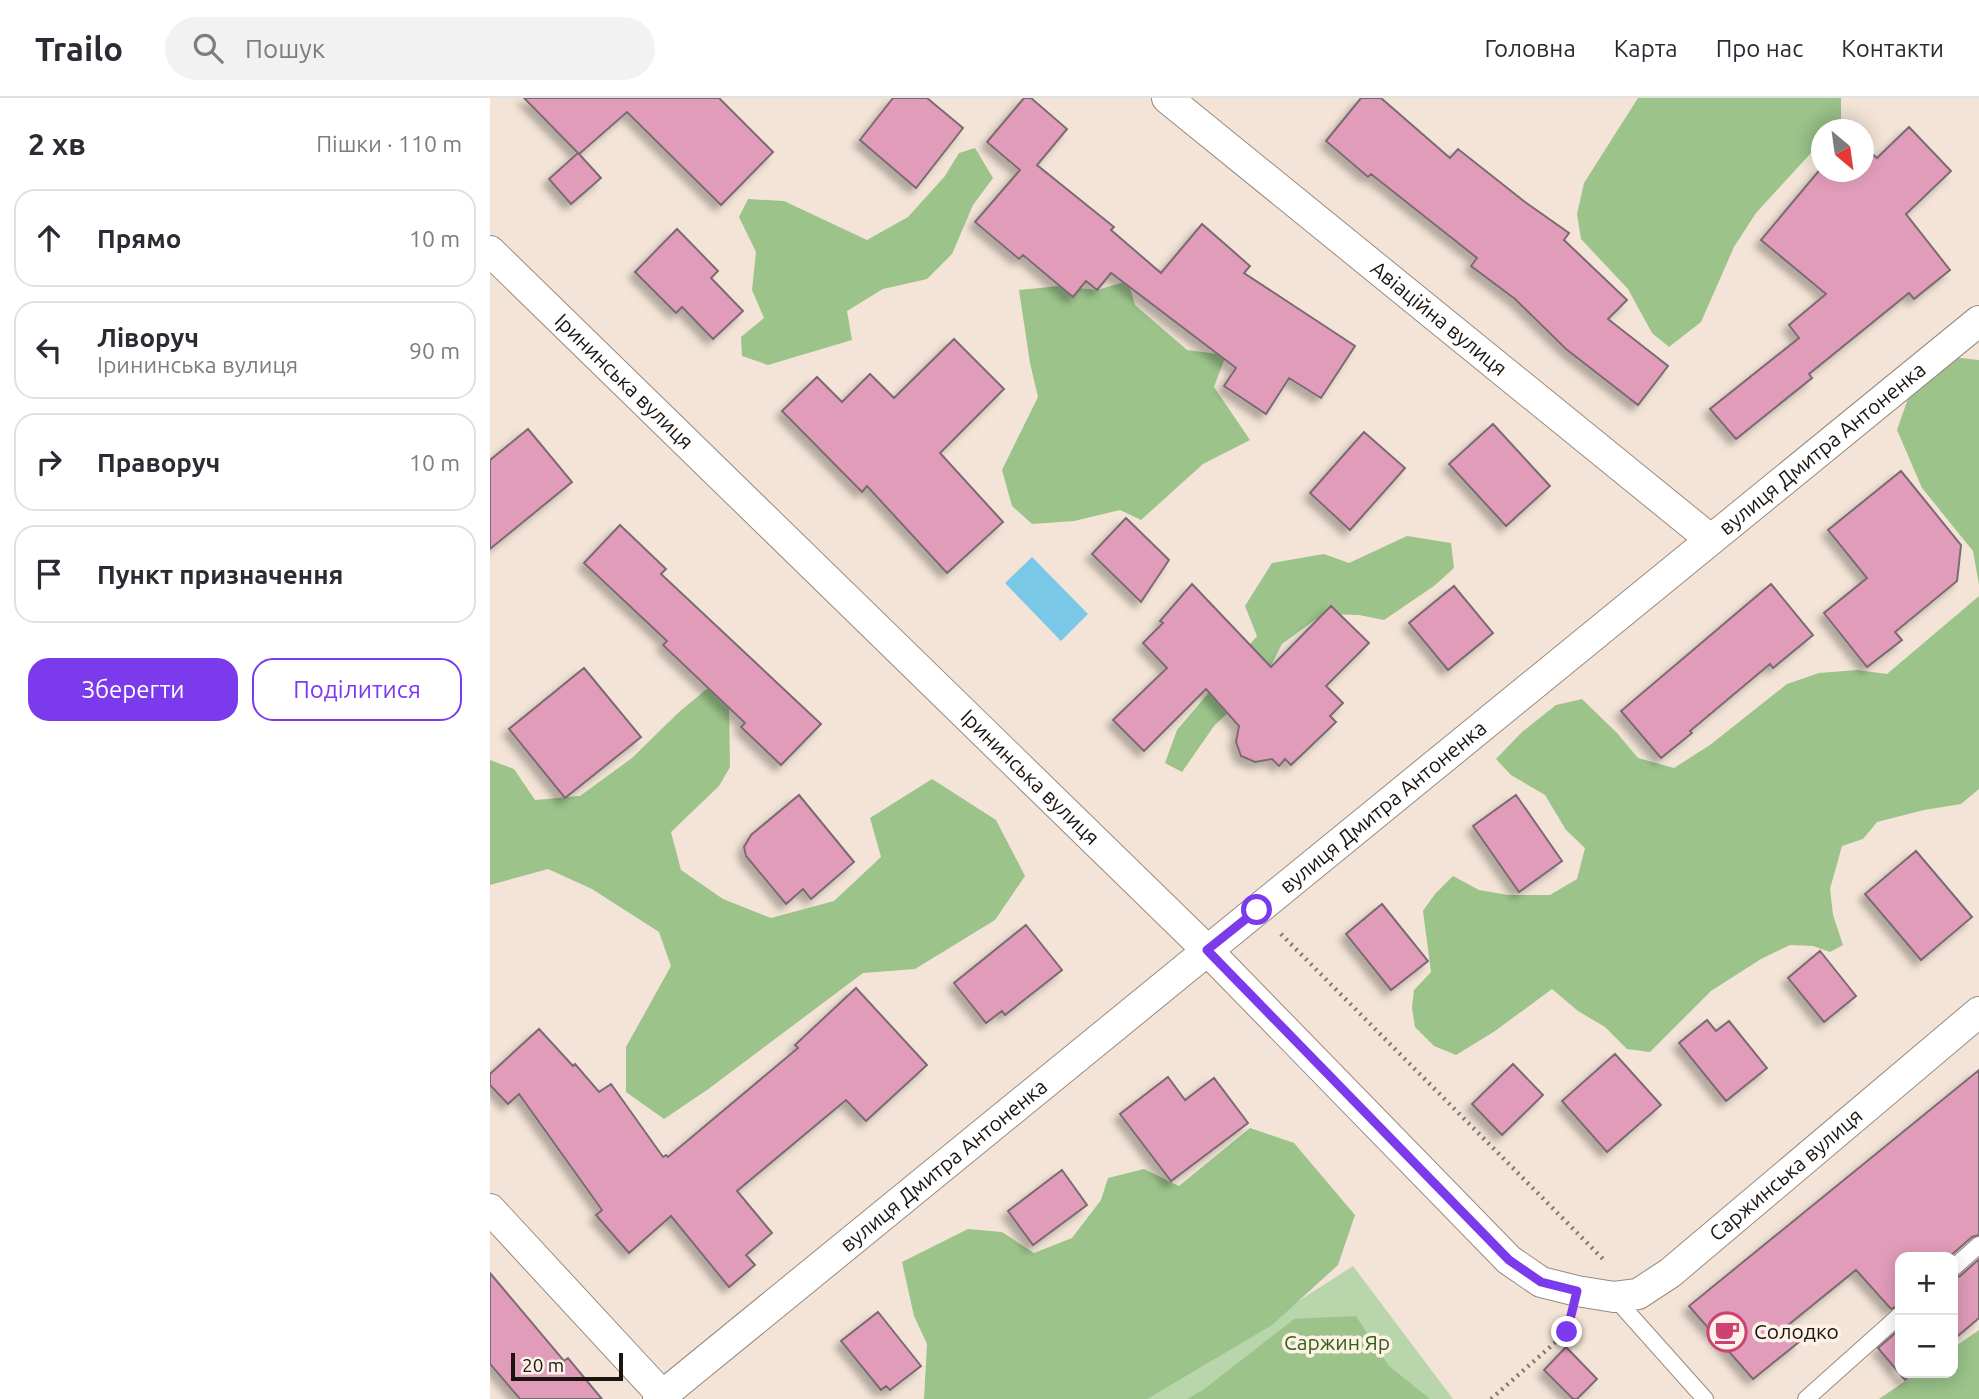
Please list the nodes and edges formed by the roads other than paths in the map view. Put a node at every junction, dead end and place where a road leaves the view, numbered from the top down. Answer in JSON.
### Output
{"nodes":[{"id":1,"x":1167,"y":98,"type":"edge"},
{"id":2,"x":490,"y":251,"type":"edge"},
{"id":3,"x":1979,"y":321,"type":"edge"},
{"id":4,"x":1710,"y":539,"type":"junction"},
{"id":5,"x":1207,"y":950,"type":"junction"},
{"id":6,"x":1979,"y":1012,"type":"edge"},
{"id":7,"x":490,"y":1209,"type":"edge"},
{"id":8,"x":1979,"y":1245,"type":"edge"},
{"id":9,"x":1958,"y":1264,"type":"edge"},
{"id":10,"x":1626,"y":1295,"type":"junction"},
{"id":11,"x":1895,"y":1319,"type":"edge"},
{"id":12,"x":661,"y":1397,"type":"edge"},
{"id":13,"x":1705,"y":1399,"type":"edge"},
{"id":14,"x":1806,"y":1399,"type":"edge"}],
"edges":[{"from":1,"to":4,"type":"street","name":"Авіаційна вулиця"},
{"from":2,"to":5,"type":"street","name":"Ірининська вулиця"},
{"from":3,"to":4,"type":"street","name":"вулиця Дмитра Антоненка"},
{"from":4,"to":5,"type":"street","name":"вулиця Дмитра Антоненка"},
{"from":5,"to":10,"type":"street","name":"Ірининська вулиця"},
{"from":5,"to":12,"type":"street","name":"вулиця Дмитра Антоненка"},
{"from":6,"to":10,"type":"street","name":"Саржинська вулиця"},
{"from":7,"to":12,"type":"street"},
{"from":8,"to":9,"type":"lane"},
{"from":10,"to":13,"type":"lane"},
{"from":11,"to":14,"type":"lane"}]}
